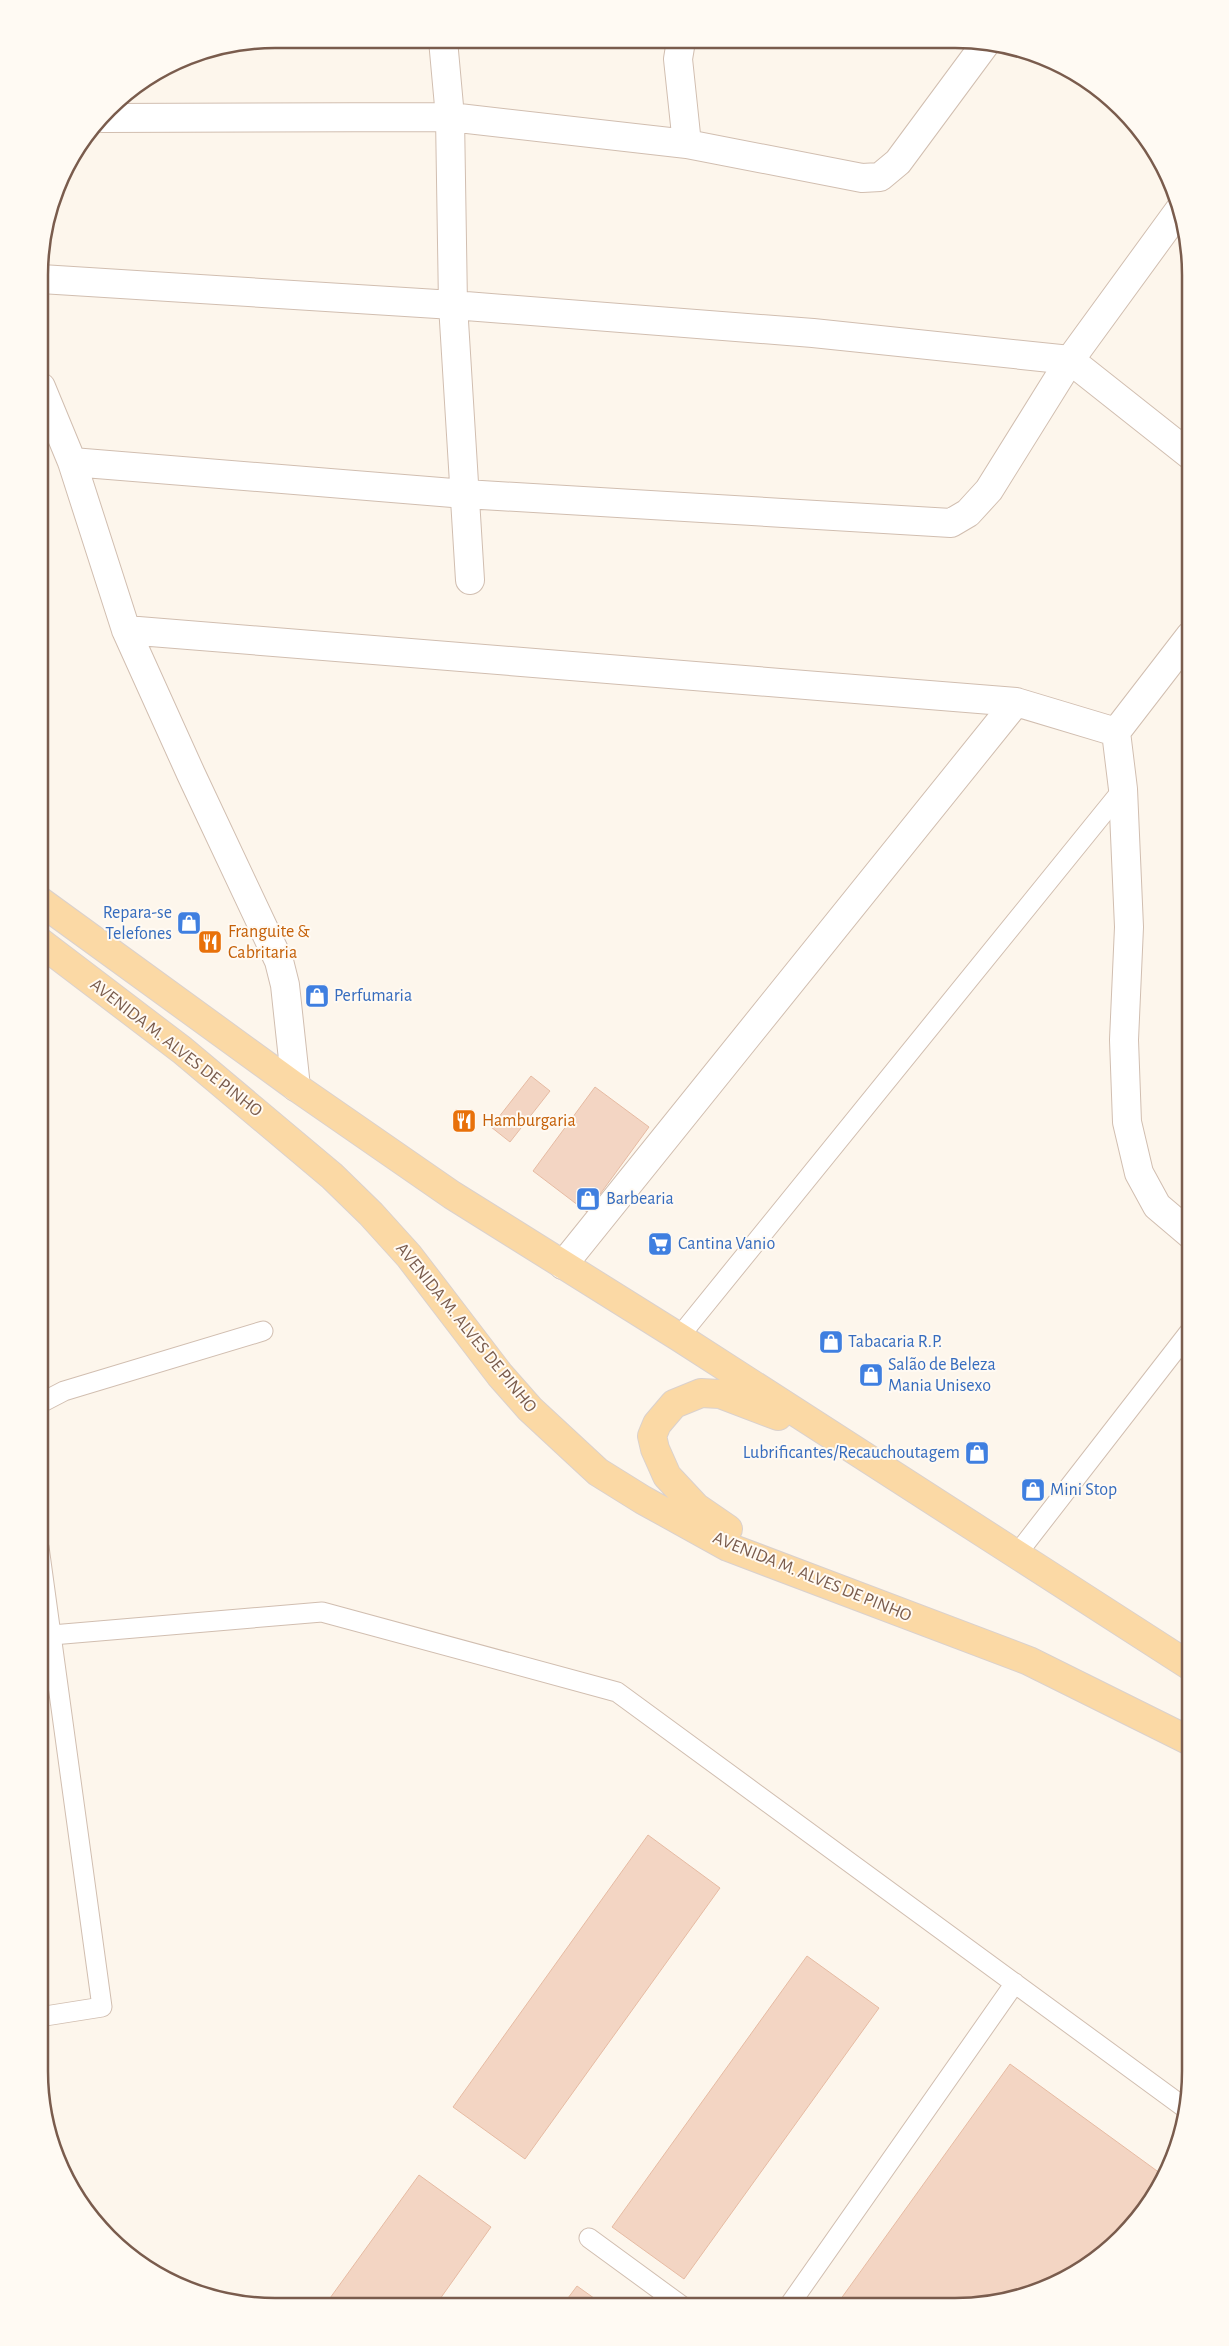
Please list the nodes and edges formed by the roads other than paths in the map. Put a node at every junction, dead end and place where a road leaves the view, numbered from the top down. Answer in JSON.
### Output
{"nodes":[{"id":1,"x":444,"y":48,"type":"edge"},
{"id":2,"x":680,"y":48,"type":"edge"},
{"id":3,"x":982,"y":49,"type":"edge"},
{"id":4,"x":450,"y":117,"type":"junction"},
{"id":5,"x":110,"y":118,"type":"edge"},
{"id":6,"x":687,"y":144,"type":"junction"},
{"id":7,"x":1174,"y":217,"type":"edge"},
{"id":8,"x":48,"y":279,"type":"edge"},
{"id":9,"x":453,"y":305,"type":"junction"},
{"id":10,"x":1070,"y":360,"type":"junction"},
{"id":11,"x":48,"y":404,"type":"edge"},
{"id":12,"x":1182,"y":449,"type":"edge"},
{"id":13,"x":72,"y":462,"type":"junction"},
{"id":14,"x":464,"y":494,"type":"junction"},
{"id":15,"x":470,"y":580,"type":"dead end"},
{"id":16,"x":126,"y":630,"type":"junction"},
{"id":17,"x":1182,"y":646,"type":"edge"},
{"id":18,"x":1016,"y":702,"type":"junction"},
{"id":19,"x":1116,"y":732,"type":"junction"},
{"id":20,"x":1123,"y":789,"type":"junction"},
{"id":21,"x":48,"y":907,"type":"edge"},
{"id":22,"x":48,"y":948,"type":"edge"},
{"id":23,"x":296,"y":1087,"type":"junction"},
{"id":24,"x":1182,"y":1227,"type":"edge"},
{"id":25,"x":563,"y":1265,"type":"junction"},
{"id":26,"x":263,"y":1331,"type":"dead end"},
{"id":27,"x":679,"y":1337,"type":"junction"},
{"id":28,"x":1182,"y":1340,"type":"edge"},
{"id":29,"x":48,"y":1400,"type":"edge"},
{"id":30,"x":876,"y":1465,"type":"junction"},
{"id":31,"x":1017,"y":1554,"type":"junction"},
{"id":32,"x":812,"y":1579,"type":"junction"},
{"id":33,"x":48,"y":1608,"type":"edge"},
{"id":34,"x":52,"y":1635,"type":"junction"},
{"id":35,"x":1182,"y":1661,"type":"edge"},
{"id":36,"x":1182,"y":1737,"type":"edge"},
{"id":37,"x":1015,"y":1983,"type":"junction"},
{"id":38,"x":48,"y":2015,"type":"edge"},
{"id":39,"x":1179,"y":2104,"type":"edge"},
{"id":40,"x":589,"y":2238,"type":"dead end"},
{"id":41,"x":671,"y":2298,"type":"edge"},
{"id":42,"x":794,"y":2298,"type":"edge"}],
"edges":[{"from":1,"to":4,"type":"street"},
{"from":2,"to":6,"type":"street"},
{"from":3,"to":6,"type":"street"},
{"from":4,"to":5,"type":"street"},
{"from":4,"to":6,"type":"street"},
{"from":4,"to":9,"type":"street"},
{"from":7,"to":10,"type":"street"},
{"from":8,"to":9,"type":"street"},
{"from":9,"to":10,"type":"street"},
{"from":9,"to":14,"type":"street"},
{"from":10,"to":12,"type":"street"},
{"from":10,"to":14,"type":"street"},
{"from":11,"to":13,"type":"street"},
{"from":13,"to":14,"type":"street"},
{"from":13,"to":16,"type":"street"},
{"from":14,"to":15,"type":"street"},
{"from":16,"to":18,"type":"street"},
{"from":16,"to":23,"type":"street"},
{"from":17,"to":19,"type":"street"},
{"from":18,"to":19,"type":"street"},
{"from":18,"to":25,"type":"street"},
{"from":19,"to":20,"type":"street"},
{"from":20,"to":24,"type":"street"},
{"from":20,"to":27,"type":"lane"},
{"from":21,"to":23,"type":"main road","name":"AVENIDA M. ALVES DE PINHO"},
{"from":22,"to":32,"type":"main road","name":"AVENIDA M. ALVES DE PINHO"},
{"from":23,"to":25,"type":"main road","name":"AVENIDA M. ALVES DE PINHO"},
{"from":25,"to":27,"type":"main road","name":"AVENIDA M. ALVES DE PINHO"},
{"from":26,"to":29,"type":"lane"},
{"from":27,"to":30,"type":"main road","name":"AVENIDA M. ALVES DE PINHO"},
{"from":28,"to":31,"type":"lane"},
{"from":30,"to":31,"type":"main road","name":"AVENIDA M. ALVES DE PINHO"},
{"from":30,"to":32,"type":"main road"},
{"from":31,"to":35,"type":"main road","name":"AVENIDA M. ALVES DE PINHO"},
{"from":32,"to":36,"type":"main road","name":"AVENIDA M. ALVES DE PINHO"},
{"from":33,"to":34,"type":"lane"},
{"from":34,"to":37,"type":"lane"},
{"from":34,"to":38,"type":"lane"},
{"from":37,"to":39,"type":"lane"},
{"from":37,"to":42,"type":"lane"},
{"from":40,"to":41,"type":"lane"}]}
